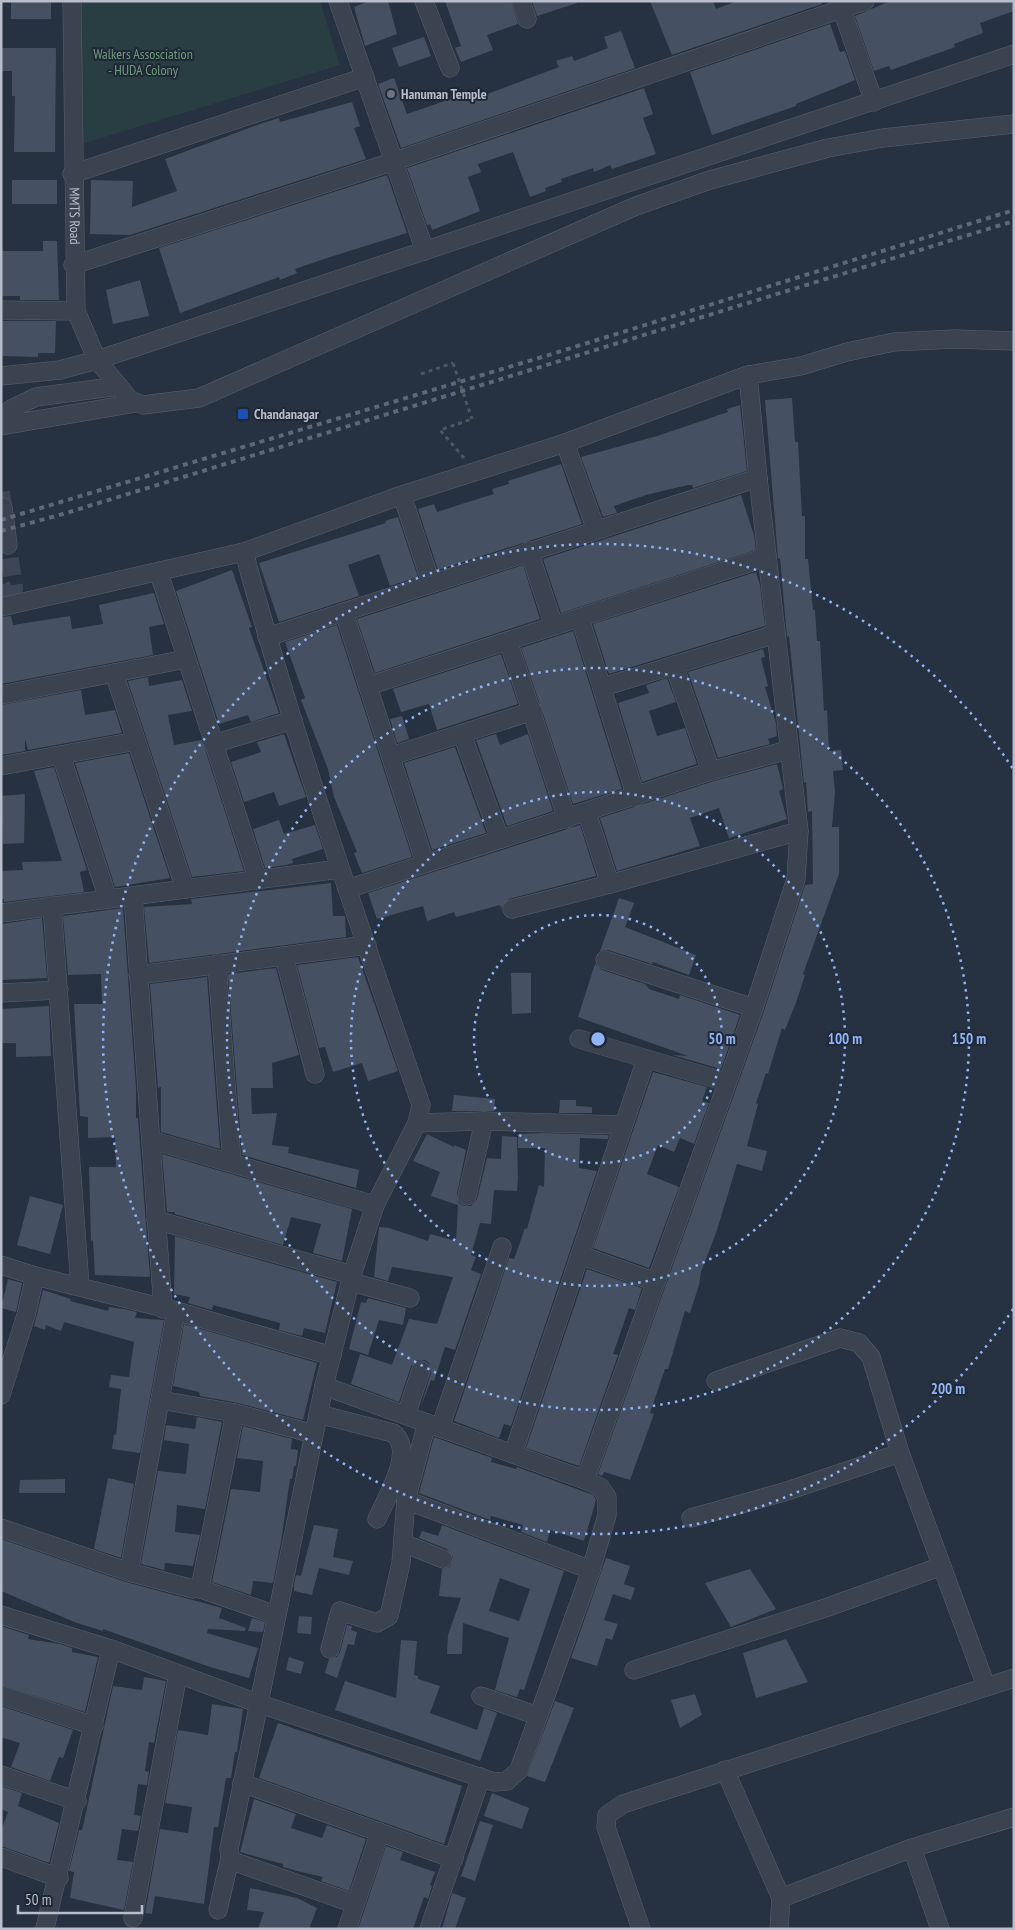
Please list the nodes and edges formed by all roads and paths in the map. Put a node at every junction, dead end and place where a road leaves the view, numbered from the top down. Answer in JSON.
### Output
{"nodes":[{"id":1,"x":72,"y":1,"type":"edge"},
{"id":2,"x":424,"y":1,"type":"edge"},
{"id":3,"x":521,"y":1,"type":"edge"},
{"id":4,"x":865,"y":1,"type":"edge"},
{"id":5,"x":340,"y":2,"type":"edge"},
{"id":6,"x":840,"y":5,"type":"edge"},
{"id":7,"x":527,"y":19,"type":"dead end"},
{"id":8,"x":1014,"y":54,"type":"edge"},
{"id":9,"x":450,"y":68,"type":"dead end"},
{"id":10,"x":365,"y":77,"type":"junction"},
{"id":11,"x":874,"y":102,"type":"junction"},
{"id":12,"x":1014,"y":124,"type":"edge"},
{"id":13,"x":395,"y":161,"type":"junction"},
{"id":14,"x":670,"y":169,"type":"junction"},
{"id":15,"x":72,"y":174,"type":"junction"},
{"id":16,"x":623,"y":185,"type":"junction"},
{"id":17,"x":680,"y":190,"type":"junction"},
{"id":18,"x":636,"y":206,"type":"junction"},
{"id":19,"x":425,"y":251,"type":"junction"},
{"id":20,"x":74,"y":265,"type":"junction"},
{"id":21,"x":1,"y":310,"type":"edge"},
{"id":22,"x":76,"y":311,"type":"junction"},
{"id":23,"x":1014,"y":341,"type":"edge"},
{"id":24,"x":97,"y":360,"type":"junction"},
{"id":25,"x":421,"y":374,"type":"dead end"},
{"id":26,"x":748,"y":375,"type":"junction"},
{"id":27,"x":1,"y":376,"type":"edge"},
{"id":28,"x":119,"y":386,"type":"junction"},
{"id":29,"x":139,"y":404,"type":"junction"},
{"id":30,"x":1,"y":422,"type":"edge"},
{"id":31,"x":1,"y":426,"type":"edge"},
{"id":32,"x":565,"y":442,"type":"junction"},
{"id":33,"x":477,"y":472,"type":"junction"},
{"id":34,"x":758,"y":478,"type":"junction"},
{"id":35,"x":402,"y":495,"type":"junction"},
{"id":36,"x":3,"y":507,"type":"dead end"},
{"id":37,"x":596,"y":530,"type":"junction"},
{"id":38,"x":8,"y":545,"type":"tunnel mouth"},
{"id":39,"x":529,"y":551,"type":"junction"},
{"id":40,"x":244,"y":552,"type":"junction"},
{"id":41,"x":767,"y":557,"type":"junction"},
{"id":42,"x":159,"y":572,"type":"junction"},
{"id":43,"x":431,"y":583,"type":"junction"},
{"id":44,"x":1,"y":607,"type":"edge"},
{"id":45,"x":344,"y":612,"type":"junction"},
{"id":46,"x":580,"y":618,"type":"junction"},
{"id":47,"x":554,"y":626,"type":"junction"},
{"id":48,"x":776,"y":634,"type":"junction"},
{"id":49,"x":266,"y":637,"type":"junction"},
{"id":50,"x":508,"y":641,"type":"junction"},
{"id":51,"x":186,"y":659,"type":"junction"},
{"id":52,"x":674,"y":665,"type":"junction"},
{"id":53,"x":114,"y":673,"type":"junction"},
{"id":54,"x":368,"y":686,"type":"junction"},
{"id":55,"x":603,"y":688,"type":"junction"},
{"id":56,"x":1,"y":694,"type":"edge"},
{"id":57,"x":533,"y":711,"type":"junction"},
{"id":58,"x":293,"y":720,"type":"junction"},
{"id":59,"x":462,"y":734,"type":"junction"},
{"id":60,"x":136,"y":741,"type":"junction"},
{"id":61,"x":213,"y":744,"type":"junction"},
{"id":62,"x":788,"y":750,"type":"junction"},
{"id":63,"x":61,"y":755,"type":"junction"},
{"id":64,"x":391,"y":756,"type":"junction"},
{"id":65,"x":1,"y":766,"type":"edge"},
{"id":66,"x":711,"y":772,"type":"junction"},
{"id":67,"x":636,"y":797,"type":"junction"},
{"id":68,"x":587,"y":813,"type":"junction"},
{"id":69,"x":567,"y":819,"type":"junction"},
{"id":70,"x":799,"y":831,"type":"junction"},
{"id":71,"x":500,"y":838,"type":"junction"},
{"id":72,"x":425,"y":863,"type":"junction"},
{"id":73,"x":340,"y":869,"type":"junction"},
{"id":74,"x":258,"y":880,"type":"junction"},
{"id":75,"x":610,"y":884,"type":"junction"},
{"id":76,"x":185,"y":889,"type":"junction"},
{"id":77,"x":347,"y":889,"type":"junction"},
{"id":78,"x":133,"y":896,"type":"junction"},
{"id":79,"x":108,"y":899,"type":"junction"},
{"id":80,"x":52,"y":906,"type":"junction"},
{"id":81,"x":512,"y":909,"type":"dead end"},
{"id":82,"x":1,"y":913,"type":"edge"},
{"id":83,"x":366,"y":945,"type":"junction"},
{"id":84,"x":284,"y":956,"type":"junction"},
{"id":85,"x":605,"y":960,"type":"dead end"},
{"id":86,"x":217,"y":964,"type":"junction"},
{"id":87,"x":138,"y":974,"type":"junction"},
{"id":88,"x":58,"y":990,"type":"junction"},
{"id":89,"x":1,"y":994,"type":"edge"},
{"id":90,"x":754,"y":1008,"type":"junction"},
{"id":91,"x":579,"y":1039,"type":"dead end"},
{"id":92,"x":646,"y":1059,"type":"junction"},
{"id":93,"x":315,"y":1074,"type":"dead end"},
{"id":94,"x":726,"y":1082,"type":"junction"},
{"id":95,"x":484,"y":1121,"type":"junction"},
{"id":96,"x":417,"y":1123,"type":"junction"},
{"id":97,"x":623,"y":1125,"type":"junction"},
{"id":98,"x":151,"y":1140,"type":"junction"},
{"id":99,"x":232,"y":1163,"type":"junction"},
{"id":100,"x":467,"y":1196,"type":"dead end"},
{"id":101,"x":375,"y":1206,"type":"junction"},
{"id":102,"x":156,"y":1220,"type":"junction"},
{"id":103,"x":502,"y":1247,"type":"dead end"},
{"id":104,"x":580,"y":1255,"type":"junction"},
{"id":105,"x":1,"y":1265,"type":"edge"},
{"id":106,"x":35,"y":1276,"type":"junction"},
{"id":107,"x":352,"y":1279,"type":"junction"},
{"id":108,"x":656,"y":1282,"type":"junction"},
{"id":109,"x":80,"y":1286,"type":"junction"},
{"id":110,"x":410,"y":1298,"type":"dead end"},
{"id":111,"x":169,"y":1310,"type":"junction"},
{"id":112,"x":332,"y":1356,"type":"junction"},
{"id":113,"x":421,"y":1370,"type":"dead end"},
{"id":114,"x":716,"y":1381,"type":"dead end"},
{"id":115,"x":324,"y":1386,"type":"junction"},
{"id":116,"x":1,"y":1395,"type":"edge"},
{"id":117,"x":160,"y":1400,"type":"junction"},
{"id":118,"x":235,"y":1414,"type":"junction"},
{"id":119,"x":318,"y":1414,"type":"junction"},
{"id":120,"x":406,"y":1415,"type":"junction"},
{"id":121,"x":434,"y":1426,"type":"junction"},
{"id":122,"x":314,"y":1434,"type":"junction"},
{"id":123,"x":900,"y":1453,"type":"junction"},
{"id":124,"x":513,"y":1454,"type":"junction"},
{"id":125,"x":585,"y":1480,"type":"junction"},
{"id":126,"x":406,"y":1500,"type":"junction"},
{"id":127,"x":691,"y":1518,"type":"dead end"},
{"id":128,"x":376,"y":1519,"type":"dead end"},
{"id":129,"x":1,"y":1528,"type":"edge"},
{"id":130,"x":403,"y":1543,"type":"junction"},
{"id":131,"x":443,"y":1559,"type":"dead end"},
{"id":132,"x":942,"y":1566,"type":"junction"},
{"id":133,"x":591,"y":1570,"type":"junction"},
{"id":134,"x":129,"y":1572,"type":"junction"},
{"id":135,"x":198,"y":1588,"type":"junction"},
{"id":136,"x":1,"y":1615,"type":"edge"},
{"id":137,"x":276,"y":1615,"type":"junction"},
{"id":138,"x":111,"y":1649,"type":"junction"},
{"id":139,"x":330,"y":1649,"type":"dead end"},
{"id":140,"x":634,"y":1670,"type":"dead end"},
{"id":141,"x":178,"y":1674,"type":"junction"},
{"id":142,"x":1014,"y":1678,"type":"edge"},
{"id":143,"x":986,"y":1686,"type":"junction"},
{"id":144,"x":1,"y":1695,"type":"edge"},
{"id":145,"x":481,"y":1696,"type":"dead end"},
{"id":146,"x":257,"y":1703,"type":"junction"},
{"id":147,"x":538,"y":1716,"type":"junction"},
{"id":148,"x":94,"y":1726,"type":"junction"},
{"id":149,"x":725,"y":1770,"type":"junction"},
{"id":150,"x":1,"y":1775,"type":"edge"},
{"id":151,"x":481,"y":1777,"type":"junction"},
{"id":152,"x":242,"y":1784,"type":"junction"},
{"id":153,"x":77,"y":1801,"type":"junction"},
{"id":154,"x":1014,"y":1817,"type":"edge"},
{"id":155,"x":380,"y":1832,"type":"junction"},
{"id":156,"x":912,"y":1848,"type":"junction"},
{"id":157,"x":1,"y":1858,"type":"edge"},
{"id":158,"x":230,"y":1858,"type":"junction"},
{"id":159,"x":454,"y":1859,"type":"junction"},
{"id":160,"x":59,"y":1878,"type":"junction"},
{"id":161,"x":781,"y":1898,"type":"junction"},
{"id":162,"x":355,"y":1904,"type":"junction"},
{"id":163,"x":218,"y":1910,"type":"dead end"},
{"id":164,"x":133,"y":1918,"type":"dead end"},
{"id":165,"x":45,"y":1928,"type":"edge"},
{"id":166,"x":347,"y":1929,"type":"edge"},
{"id":167,"x":429,"y":1929,"type":"edge"},
{"id":168,"x":641,"y":1929,"type":"edge"},
{"id":169,"x":779,"y":1929,"type":"edge"},
{"id":170,"x":940,"y":1929,"type":"edge"}],
"edges":[{"from":1,"to":15,"type":"street","name":"MMTS Road"},
{"from":2,"to":9,"type":"street"},
{"from":3,"to":7,"type":"street"},
{"from":4,"to":6,"type":"street"},
{"from":5,"to":10,"type":"street"},
{"from":6,"to":11,"type":"street"},
{"from":6,"to":13,"type":"street"},
{"from":8,"to":11,"type":"street"},
{"from":10,"to":13,"type":"street"},
{"from":10,"to":15,"type":"street"},
{"from":11,"to":14,"type":"street"},
{"from":12,"to":17,"type":"street"},
{"from":13,"to":19,"type":"street"},
{"from":13,"to":20,"type":"street"},
{"from":14,"to":16,"type":"street"},
{"from":14,"to":17,"type":"street"},
{"from":15,"to":20,"type":"street","name":"MMTS Road"},
{"from":16,"to":18,"type":"street"},
{"from":16,"to":19,"type":"street"},
{"from":17,"to":18,"type":"street"},
{"from":18,"to":29,"type":"street"},
{"from":19,"to":24,"type":"street"},
{"from":20,"to":22,"type":"street","name":"MMTS Road"},
{"from":21,"to":22,"type":"street"},
{"from":22,"to":24,"type":"street","name":"MMTS Road"},
{"from":23,"to":26,"type":"street"},
{"from":24,"to":27,"type":"street"},
{"from":24,"to":28,"type":"street","name":"MMTS Road"},
{"from":25,"to":33,"type":"path","bridge":true},
{"from":26,"to":32,"type":"street"},
{"from":26,"to":34,"type":"street"},
{"from":28,"to":29,"type":"street","name":"MMTS Road"},
{"from":28,"to":30,"type":"street"},
{"from":29,"to":31,"type":"street"},
{"from":32,"to":33,"type":"street"},
{"from":32,"to":37,"type":"street"},
{"from":33,"to":35,"type":"street"},
{"from":34,"to":37,"type":"street"},
{"from":34,"to":41,"type":"street"},
{"from":35,"to":40,"type":"street"},
{"from":35,"to":43,"type":"street"},
{"from":36,"to":38,"type":"street"},
{"from":37,"to":39,"type":"street"},
{"from":39,"to":43,"type":"street"},
{"from":39,"to":47,"type":"street"},
{"from":40,"to":42,"type":"street"},
{"from":40,"to":49,"type":"street"},
{"from":41,"to":46,"type":"street"},
{"from":41,"to":48,"type":"street"},
{"from":42,"to":44,"type":"street"},
{"from":42,"to":51,"type":"street"},
{"from":43,"to":45,"type":"street"},
{"from":45,"to":49,"type":"street"},
{"from":45,"to":54,"type":"street"},
{"from":46,"to":47,"type":"street"},
{"from":46,"to":55,"type":"street"},
{"from":47,"to":50,"type":"street"},
{"from":48,"to":52,"type":"street"},
{"from":48,"to":62,"type":"street"},
{"from":49,"to":58,"type":"street"},
{"from":50,"to":54,"type":"street"},
{"from":50,"to":57,"type":"street"},
{"from":51,"to":53,"type":"street"},
{"from":51,"to":61,"type":"street"},
{"from":52,"to":55,"type":"street"},
{"from":52,"to":66,"type":"street"},
{"from":53,"to":56,"type":"street"},
{"from":53,"to":60,"type":"street"},
{"from":54,"to":64,"type":"street"},
{"from":55,"to":67,"type":"street"},
{"from":57,"to":59,"type":"street"},
{"from":57,"to":69,"type":"street"},
{"from":58,"to":61,"type":"street"},
{"from":58,"to":73,"type":"street"},
{"from":59,"to":64,"type":"street"},
{"from":59,"to":71,"type":"street"},
{"from":60,"to":63,"type":"street"},
{"from":60,"to":76,"type":"street"},
{"from":61,"to":74,"type":"street"},
{"from":62,"to":66,"type":"street"},
{"from":62,"to":70,"type":"street"},
{"from":63,"to":65,"type":"street"},
{"from":63,"to":79,"type":"street"},
{"from":64,"to":72,"type":"street"},
{"from":66,"to":67,"type":"street"},
{"from":67,"to":68,"type":"street"},
{"from":68,"to":69,"type":"street"},
{"from":68,"to":75,"type":"street"},
{"from":69,"to":71,"type":"street"},
{"from":70,"to":75,"type":"street"},
{"from":70,"to":90,"type":"street"},
{"from":71,"to":72,"type":"street"},
{"from":72,"to":77,"type":"street"},
{"from":73,"to":74,"type":"street"},
{"from":73,"to":77,"type":"street"},
{"from":74,"to":76,"type":"street"},
{"from":75,"to":81,"type":"street"},
{"from":76,"to":78,"type":"street"},
{"from":77,"to":83,"type":"street"},
{"from":78,"to":79,"type":"street"},
{"from":78,"to":87,"type":"street"},
{"from":79,"to":80,"type":"street"},
{"from":80,"to":82,"type":"street"},
{"from":80,"to":88,"type":"street"},
{"from":83,"to":84,"type":"street"},
{"from":83,"to":96,"type":"street"},
{"from":84,"to":86,"type":"street"},
{"from":84,"to":93,"type":"street"},
{"from":85,"to":90,"type":"street"},
{"from":86,"to":87,"type":"street"},
{"from":86,"to":99,"type":"street"},
{"from":87,"to":98,"type":"street"},
{"from":88,"to":89,"type":"street"},
{"from":88,"to":109,"type":"street"},
{"from":90,"to":94,"type":"street"},
{"from":91,"to":92,"type":"street"},
{"from":92,"to":94,"type":"street"},
{"from":92,"to":97,"type":"street"},
{"from":94,"to":108,"type":"street"},
{"from":95,"to":96,"type":"street"},
{"from":95,"to":97,"type":"street"},
{"from":95,"to":100,"type":"street"},
{"from":96,"to":101,"type":"street"},
{"from":97,"to":104,"type":"street"},
{"from":98,"to":99,"type":"street"},
{"from":98,"to":102,"type":"street"},
{"from":99,"to":101,"type":"street"},
{"from":101,"to":107,"type":"street"},
{"from":102,"to":107,"type":"street"},
{"from":102,"to":111,"type":"street"},
{"from":103,"to":121,"type":"street"},
{"from":104,"to":108,"type":"street"},
{"from":104,"to":124,"type":"street"},
{"from":105,"to":106,"type":"street"},
{"from":106,"to":109,"type":"street"},
{"from":106,"to":116,"type":"street"},
{"from":107,"to":110,"type":"street"},
{"from":107,"to":112,"type":"street"},
{"from":108,"to":125,"type":"street"},
{"from":109,"to":111,"type":"street"},
{"from":111,"to":112,"type":"street"},
{"from":111,"to":117,"type":"street"},
{"from":112,"to":115,"type":"street"},
{"from":113,"to":120,"type":"street"},
{"from":114,"to":123,"type":"street"},
{"from":115,"to":119,"type":"street"},
{"from":115,"to":120,"type":"street"},
{"from":117,"to":118,"type":"street"},
{"from":117,"to":134,"type":"street"},
{"from":118,"to":122,"type":"street"},
{"from":118,"to":135,"type":"street"},
{"from":119,"to":122,"type":"street"},
{"from":119,"to":128,"type":"street"},
{"from":120,"to":121,"type":"street"},
{"from":121,"to":124,"type":"street"},
{"from":121,"to":126,"type":"street"},
{"from":122,"to":137,"type":"street"},
{"from":123,"to":127,"type":"street"},
{"from":123,"to":132,"type":"street"},
{"from":124,"to":125,"type":"street"},
{"from":125,"to":133,"type":"street"},
{"from":126,"to":130,"type":"street"},
{"from":126,"to":133,"type":"street"},
{"from":129,"to":134,"type":"street"},
{"from":130,"to":131,"type":"street"},
{"from":130,"to":139,"type":"street"},
{"from":132,"to":140,"type":"street"},
{"from":132,"to":143,"type":"street"},
{"from":133,"to":147,"type":"street"},
{"from":134,"to":135,"type":"street"},
{"from":135,"to":137,"type":"street"},
{"from":136,"to":138,"type":"street"},
{"from":137,"to":146,"type":"street"},
{"from":138,"to":141,"type":"street"},
{"from":138,"to":148,"type":"street"},
{"from":141,"to":146,"type":"street"},
{"from":141,"to":164,"type":"street"},
{"from":142,"to":143,"type":"street"},
{"from":143,"to":149,"type":"street"},
{"from":144,"to":148,"type":"street"},
{"from":145,"to":147,"type":"street"},
{"from":146,"to":151,"type":"street"},
{"from":146,"to":152,"type":"street"},
{"from":147,"to":151,"type":"street"},
{"from":148,"to":153,"type":"street"},
{"from":149,"to":161,"type":"street"},
{"from":149,"to":168,"type":"street"},
{"from":150,"to":153,"type":"street"},
{"from":151,"to":159,"type":"street"},
{"from":152,"to":155,"type":"street"},
{"from":152,"to":158,"type":"street"},
{"from":153,"to":160,"type":"street"},
{"from":154,"to":156,"type":"street"},
{"from":155,"to":159,"type":"street"},
{"from":155,"to":162,"type":"street"},
{"from":156,"to":161,"type":"street"},
{"from":156,"to":170,"type":"street"},
{"from":157,"to":160,"type":"street"},
{"from":158,"to":162,"type":"street"},
{"from":158,"to":163,"type":"street"},
{"from":159,"to":167,"type":"street"},
{"from":160,"to":165,"type":"street"},
{"from":161,"to":169,"type":"street"},
{"from":162,"to":166,"type":"street"}]}
